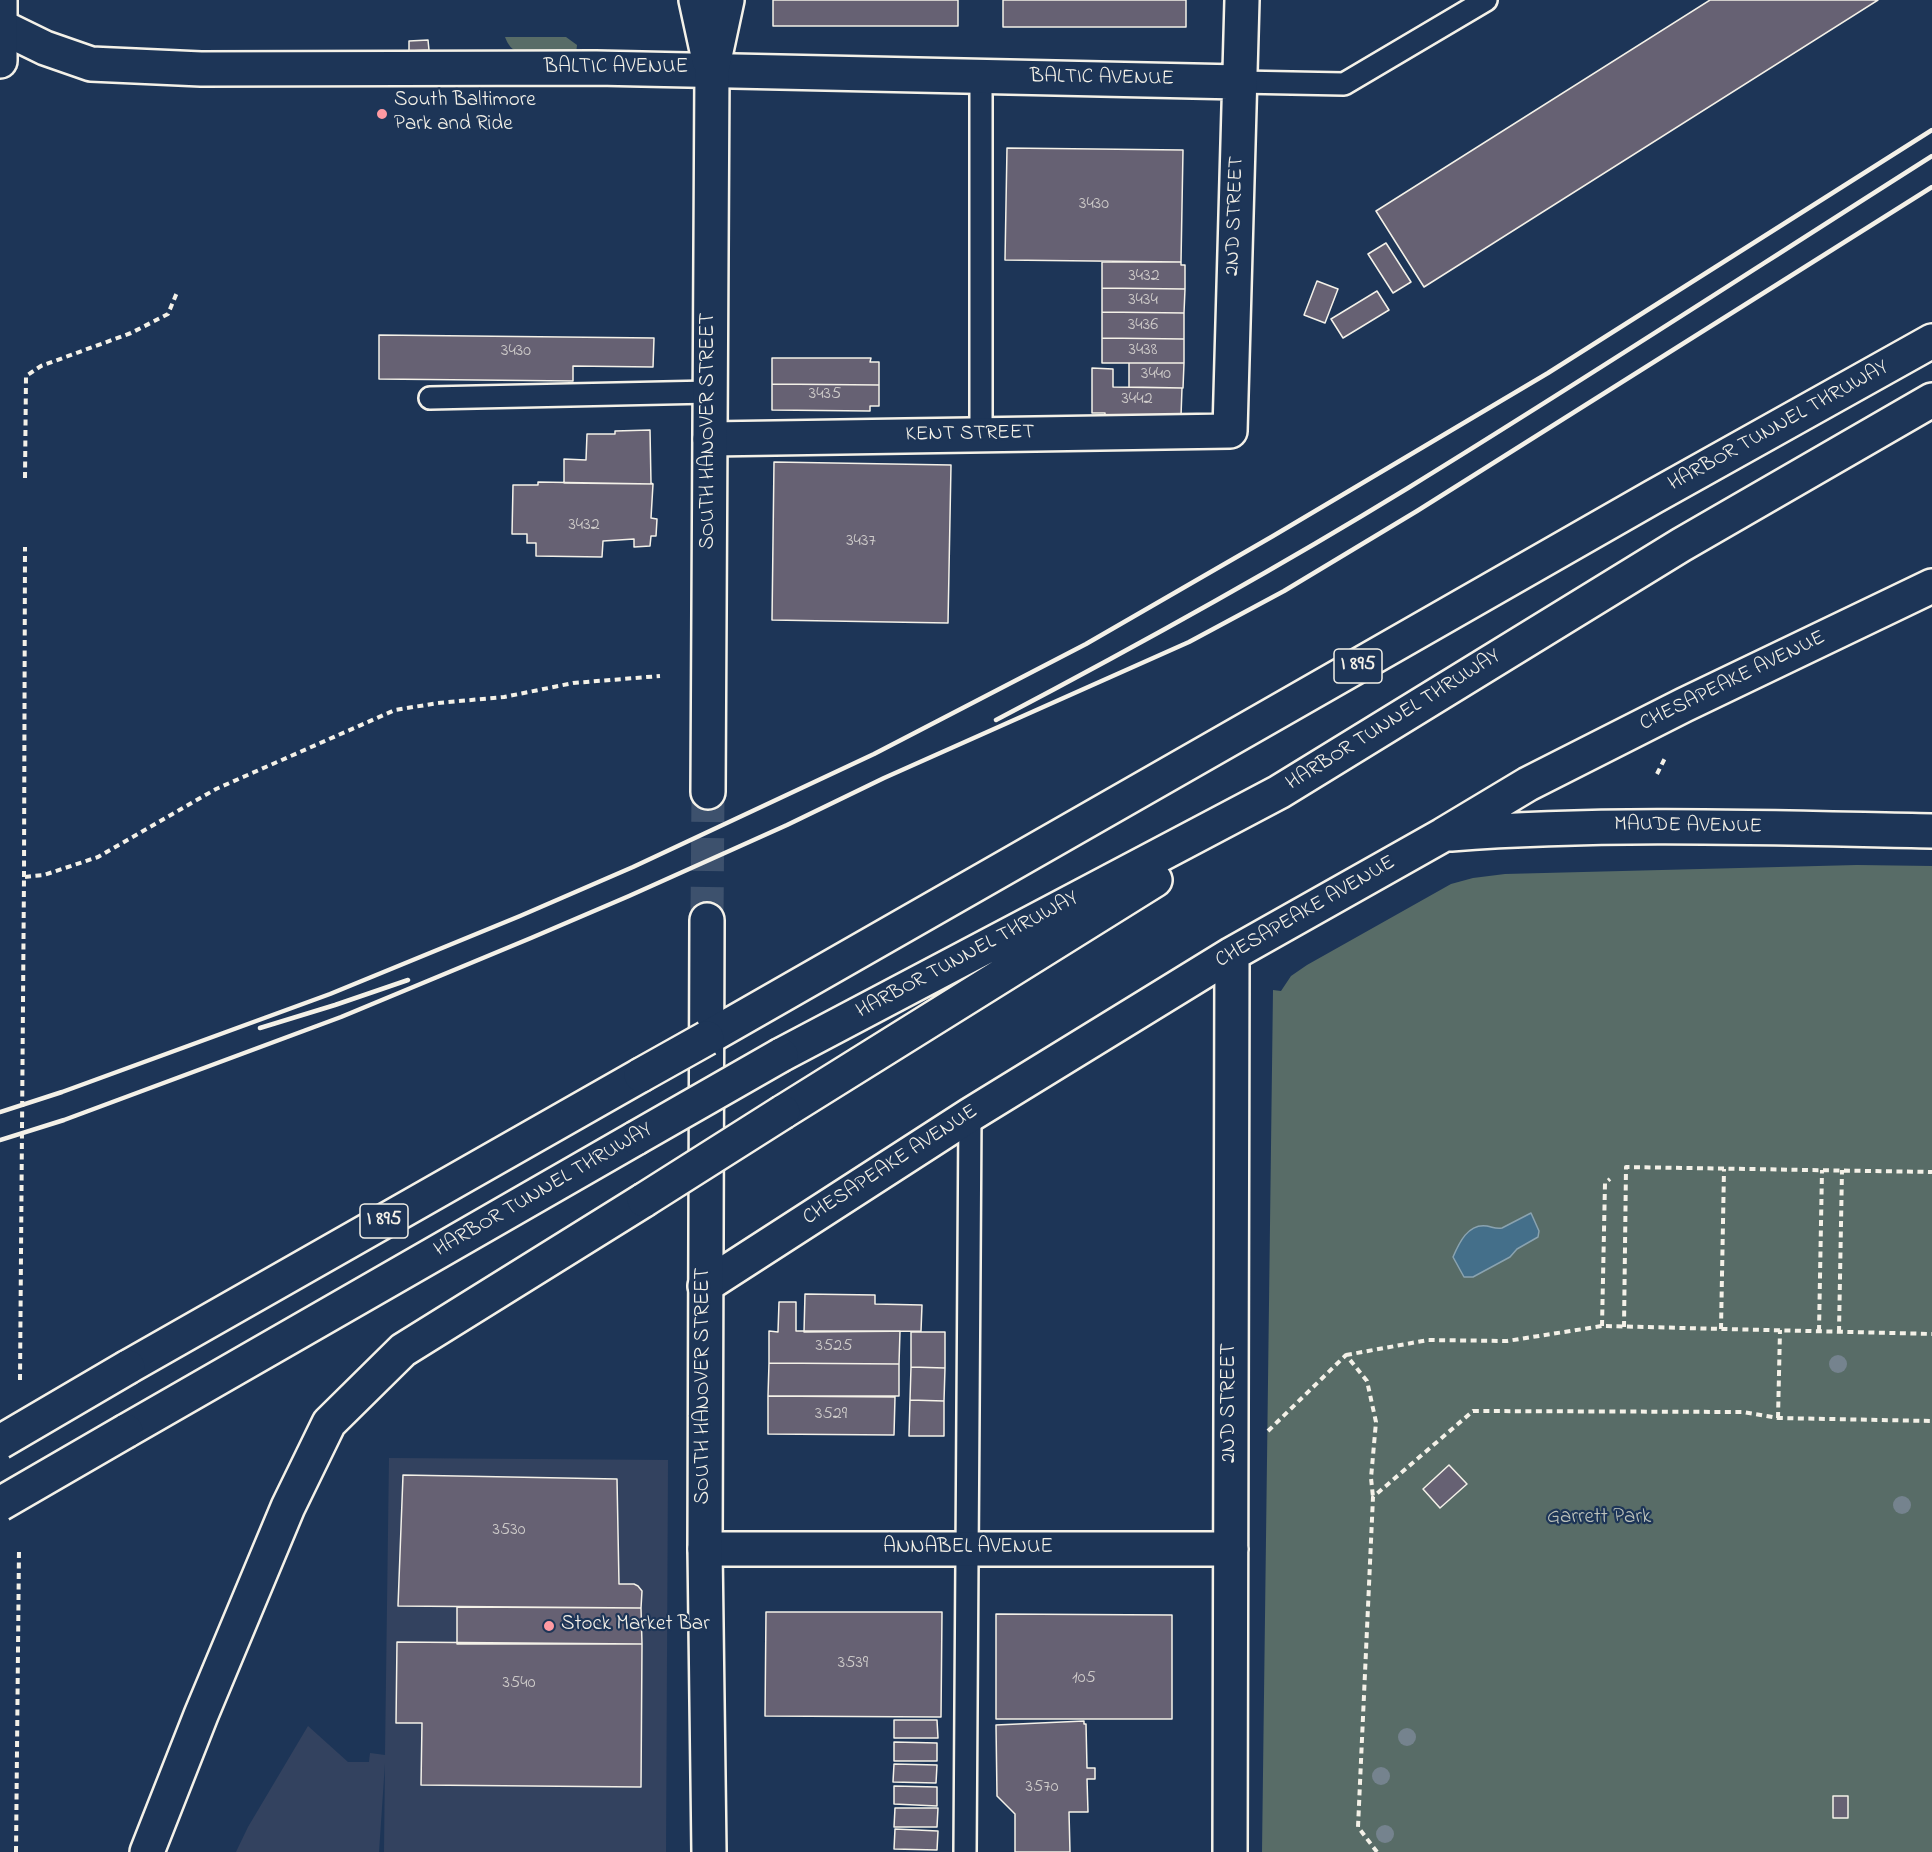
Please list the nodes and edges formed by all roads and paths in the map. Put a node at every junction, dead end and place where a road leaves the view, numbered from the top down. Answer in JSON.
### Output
{"nodes":[{"id":1,"x":0,"y":0,"type":"edge"},
{"id":2,"x":696,"y":0,"type":"edge"},
{"id":3,"x":727,"y":0,"type":"edge"},
{"id":4,"x":1242,"y":0,"type":"edge"},
{"id":5,"x":1486,"y":0,"type":"edge"},
{"id":6,"x":0,"y":26,"type":"edge"},
{"id":7,"x":0,"y":61,"type":"edge"},
{"id":8,"x":711,"y":69,"type":"junction"},
{"id":9,"x":981,"y":76,"type":"junction"},
{"id":10,"x":1239,"y":82,"type":"junction"},
{"id":11,"x":178,"y":290,"type":"dead end"},
{"id":12,"x":1932,"y":341,"type":"edge"},
{"id":13,"x":710,"y":392,"type":"junction"},
{"id":14,"x":430,"y":398,"type":"dead end"},
{"id":15,"x":1932,"y":400,"type":"edge"},
{"id":16,"x":1230,"y":431,"type":"joint"},
{"id":17,"x":981,"y":435,"type":"junction"},
{"id":18,"x":710,"y":439,"type":"junction"},
{"id":19,"x":25,"y":478,"type":"dead end"},
{"id":20,"x":25,"y":547,"type":"dead end"},
{"id":21,"x":1932,"y":586,"type":"edge"},
{"id":22,"x":660,"y":676,"type":"dead end"},
{"id":23,"x":708,"y":792,"type":"tunnel mouth"},
{"id":24,"x":1279,"y":792,"type":"junction"},
{"id":25,"x":1932,"y":831,"type":"edge"},
{"id":26,"x":1443,"y":835,"type":"junction"},
{"id":27,"x":24,"y":877,"type":"junction"},
{"id":28,"x":707,"y":920,"type":"tunnel mouth"},
{"id":29,"x":1232,"y":954,"type":"junction"},
{"id":30,"x":970,"y":1115,"type":"junction"},
{"id":31,"x":1724,"y":1169,"type":"junction"},
{"id":32,"x":1822,"y":1170,"type":"junction"},
{"id":33,"x":1842,"y":1170,"type":"junction"},
{"id":34,"x":1932,"y":1172,"type":"edge"},
{"id":35,"x":1610,"y":1179,"type":"dead end"},
{"id":36,"x":705,"y":1286,"type":"junction"},
{"id":37,"x":1602,"y":1326,"type":"junction"},
{"id":38,"x":1624,"y":1327,"type":"junction"},
{"id":39,"x":1721,"y":1329,"type":"junction"},
{"id":40,"x":1780,"y":1330,"type":"junction"},
{"id":41,"x":1819,"y":1331,"type":"junction"},
{"id":42,"x":1839,"y":1332,"type":"junction"},
{"id":43,"x":1932,"y":1334,"type":"edge"},
{"id":44,"x":1346,"y":1355,"type":"junction"},
{"id":45,"x":20,"y":1380,"type":"dead end"},
{"id":46,"x":1778,"y":1418,"type":"junction"},
{"id":47,"x":1932,"y":1421,"type":"edge"},
{"id":48,"x":1265,"y":1436,"type":"dead end"},
{"id":49,"x":0,"y":1442,"type":"edge"},
{"id":50,"x":1373,"y":1497,"type":"junction"},
{"id":51,"x":0,"y":1504,"type":"edge"},
{"id":52,"x":19,"y":1549,"type":"dead end"},
{"id":53,"x":705,"y":1549,"type":"junction"},
{"id":54,"x":967,"y":1549,"type":"junction"},
{"id":55,"x":1231,"y":1549,"type":"junction"},
{"id":56,"x":16,"y":1852,"type":"edge"},
{"id":57,"x":147,"y":1852,"type":"edge"},
{"id":58,"x":709,"y":1852,"type":"edge"},
{"id":59,"x":966,"y":1852,"type":"edge"},
{"id":60,"x":1230,"y":1852,"type":"edge"},
{"id":61,"x":1377,"y":1852,"type":"edge"}],
"edges":[{"from":1,"to":6,"type":"main road"},
{"from":2,"to":8,"type":"main road","name":"SOUTH HANOVER STREET"},
{"from":3,"to":8,"type":"main road","name":"SOUTH HANOVER STREET"},
{"from":4,"to":10,"type":"main road","name":"2ND STREET"},
{"from":5,"to":10,"type":"lane"},
{"from":6,"to":7,"type":"main road"},
{"from":6,"to":8,"type":"main road","name":"BALTIC AVENUE"},
{"from":8,"to":9,"type":"main road","name":"BALTIC AVENUE"},
{"from":8,"to":13,"type":"main road","name":"SOUTH HANOVER STREET"},
{"from":9,"to":10,"type":"main road","name":"BALTIC AVENUE"},
{"from":9,"to":17,"type":"lane"},
{"from":10,"to":16,"type":"main road","name":"2ND STREET"},
{"from":11,"to":19,"type":"path"},
{"from":12,"to":49,"type":"main road","name":"HARBOR TUNNEL THRUWAY","number":"I 895","bridge":true},
{"from":13,"to":14,"type":"lane"},
{"from":13,"to":18,"type":"main road","name":"SOUTH HANOVER STREET"},
{"from":15,"to":24,"type":"main road","name":"HARBOR TUNNEL THRUWAY","number":"I 895"},
{"from":16,"to":17,"type":"main road","name":"KENT STREET"},
{"from":17,"to":18,"type":"main road","name":"KENT STREET"},
{"from":18,"to":23,"type":"main road","name":"SOUTH HANOVER STREET"},
{"from":20,"to":27,"type":"path"},
{"from":21,"to":26,"type":"main road","name":"CHESAPEAKE AVENUE"},
{"from":22,"to":27,"type":"path"},
{"from":24,"to":51,"type":"main road","name":"HARBOR TUNNEL THRUWAY","number":"I 895","bridge":true},
{"from":24,"to":57,"type":"main road","bridge":true},
{"from":25,"to":26,"type":"main road","name":"MAUDE AVENUE"},
{"from":26,"to":29,"type":"main road","name":"CHESAPEAKE AVENUE"},
{"from":27,"to":45,"type":"path"},
{"from":28,"to":36,"type":"main road","name":"SOUTH HANOVER STREET"},
{"from":29,"to":30,"type":"main road","name":"CHESAPEAKE AVENUE"},
{"from":29,"to":55,"type":"main road","name":"2ND STREET"},
{"from":30,"to":36,"type":"main road","name":"CHESAPEAKE AVENUE"},
{"from":30,"to":54,"type":"lane"},
{"from":31,"to":32,"type":"path"},
{"from":31,"to":38,"type":"path"},
{"from":31,"to":39,"type":"path"},
{"from":32,"to":33,"type":"path"},
{"from":32,"to":41,"type":"path"},
{"from":33,"to":34,"type":"path"},
{"from":33,"to":42,"type":"path"},
{"from":35,"to":37,"type":"path"},
{"from":36,"to":53,"type":"main road","name":"SOUTH HANOVER STREET"},
{"from":37,"to":38,"type":"path"},
{"from":37,"to":44,"type":"path"},
{"from":38,"to":39,"type":"path"},
{"from":39,"to":40,"type":"path"},
{"from":40,"to":41,"type":"path"},
{"from":40,"to":46,"type":"path"},
{"from":41,"to":42,"type":"path"},
{"from":42,"to":43,"type":"path"},
{"from":44,"to":48,"type":"path"},
{"from":44,"to":50,"type":"path"},
{"from":46,"to":47,"type":"path"},
{"from":46,"to":50,"type":"path"},
{"from":50,"to":61,"type":"path"},
{"from":52,"to":56,"type":"path"},
{"from":53,"to":54,"type":"main road","name":"ANNABEL AVENUE"},
{"from":53,"to":58,"type":"main road","name":"SOUTH HANOVER STREET"},
{"from":54,"to":55,"type":"main road","name":"ANNABEL AVENUE"},
{"from":54,"to":59,"type":"lane"},
{"from":55,"to":60,"type":"main road","name":"2ND STREET"}]}
